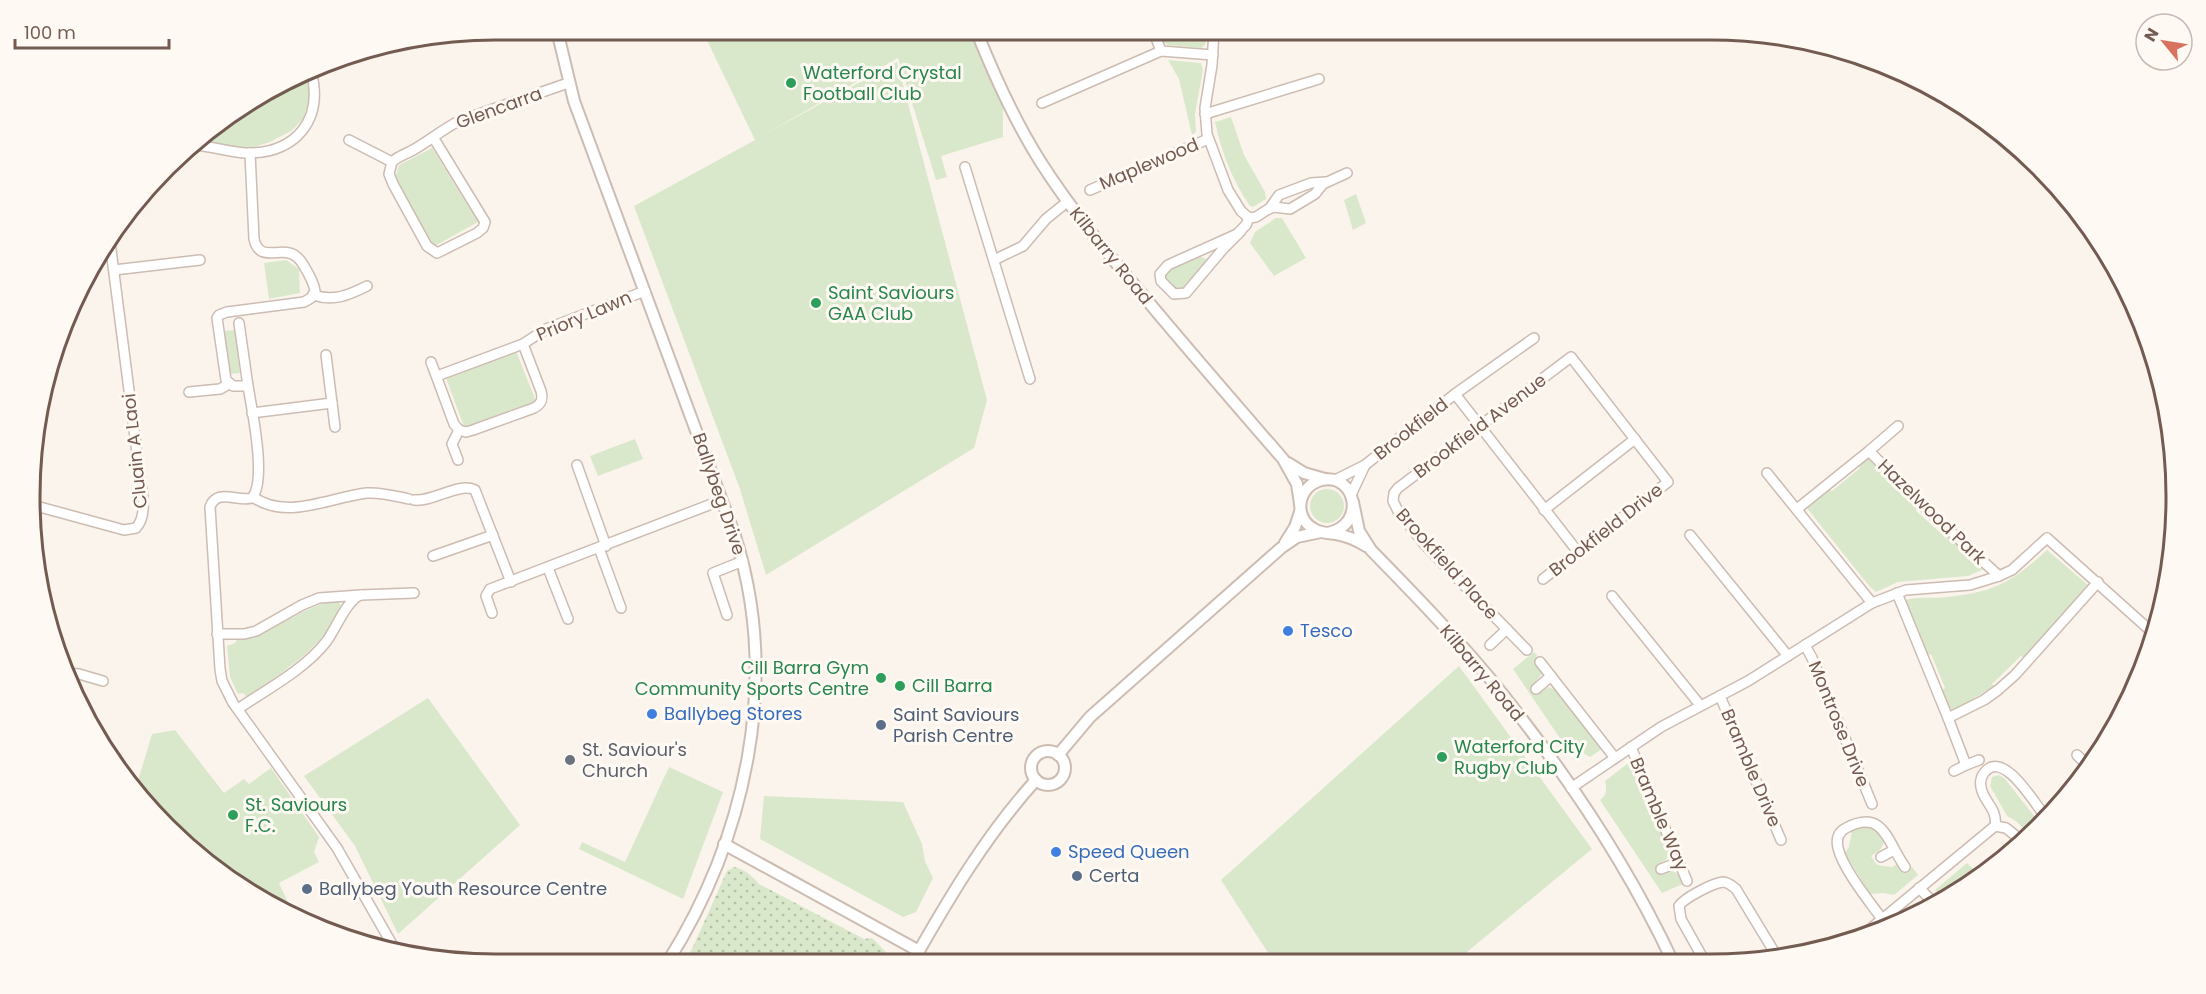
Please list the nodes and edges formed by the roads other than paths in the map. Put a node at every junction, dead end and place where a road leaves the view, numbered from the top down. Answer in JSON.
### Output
{"nodes":[{"id":1,"x":559,"y":40,"type":"edge"},
{"id":2,"x":980,"y":40,"type":"edge"},
{"id":3,"x":1157,"y":40,"type":"edge"},
{"id":4,"x":1214,"y":40,"type":"edge"},
{"id":5,"x":1161,"y":51,"type":"junction"},
{"id":6,"x":1213,"y":55,"type":"junction"},
{"id":7,"x":313,"y":79,"type":"edge"},
{"id":8,"x":1319,"y":79,"type":"dead end"},
{"id":9,"x":568,"y":83,"type":"junction"},
{"id":10,"x":1042,"y":103,"type":"dead end"},
{"id":11,"x":1205,"y":114,"type":"junction"},
{"id":12,"x":433,"y":137,"type":"junction"},
{"id":13,"x":1208,"y":139,"type":"junction"},
{"id":14,"x":349,"y":140,"type":"dead end"},
{"id":15,"x":205,"y":147,"type":"edge"},
{"id":16,"x":250,"y":153,"type":"junction"},
{"id":17,"x":392,"y":162,"type":"junction"},
{"id":18,"x":965,"y":167,"type":"dead end"},
{"id":19,"x":1347,"y":173,"type":"dead end"},
{"id":20,"x":1326,"y":182,"type":"junction"},
{"id":21,"x":1090,"y":190,"type":"dead end"},
{"id":22,"x":1067,"y":202,"type":"junction"},
{"id":23,"x":1269,"y":209,"type":"junction"},
{"id":24,"x":1249,"y":218,"type":"junction"},
{"id":25,"x":1241,"y":231,"type":"junction"},
{"id":26,"x":112,"y":253,"type":"edge"},
{"id":27,"x":200,"y":260,"type":"dead end"},
{"id":28,"x":994,"y":260,"type":"junction"},
{"id":29,"x":114,"y":270,"type":"junction"},
{"id":30,"x":367,"y":286,"type":"dead end"},
{"id":31,"x":645,"y":291,"type":"junction"},
{"id":32,"x":314,"y":295,"type":"junction"},
{"id":33,"x":239,"y":323,"type":"dead end"},
{"id":34,"x":1534,"y":338,"type":"dead end"},
{"id":35,"x":523,"y":344,"type":"junction"},
{"id":36,"x":326,"y":355,"type":"dead end"},
{"id":37,"x":431,"y":362,"type":"dead end"},
{"id":38,"x":437,"y":376,"type":"junction"},
{"id":39,"x":1030,"y":379,"type":"dead end"},
{"id":40,"x":229,"y":384,"type":"junction"},
{"id":41,"x":248,"y":386,"type":"junction"},
{"id":42,"x":189,"y":392,"type":"dead end"},
{"id":43,"x":1455,"y":394,"type":"junction"},
{"id":44,"x":332,"y":403,"type":"junction"},
{"id":45,"x":252,"y":413,"type":"junction"},
{"id":46,"x":1478,"y":426,"type":"junction"},
{"id":47,"x":1898,"y":426,"type":"dead end"},
{"id":48,"x":335,"y":427,"type":"dead end"},
{"id":49,"x":459,"y":430,"type":"junction"},
{"id":50,"x":1635,"y":439,"type":"junction"},
{"id":51,"x":1869,"y":451,"type":"junction"},
{"id":52,"x":1283,"y":459,"type":"junction"},
{"id":53,"x":458,"y":460,"type":"dead end"},
{"id":54,"x":577,"y":465,"type":"dead end"},
{"id":55,"x":1365,"y":465,"type":"junction"},
{"id":56,"x":1767,"y":472,"type":"dead end"},
{"id":57,"x":1331,"y":480,"type":"junction"},
{"id":58,"x":253,"y":497,"type":"junction"},
{"id":59,"x":1393,"y":497,"type":"joint"},
{"id":60,"x":1352,"y":499,"type":"junction"},
{"id":61,"x":722,"y":500,"type":"junction"},
{"id":62,"x":40,"y":507,"type":"edge"},
{"id":63,"x":1300,"y":508,"type":"junction"},
{"id":64,"x":1797,"y":509,"type":"junction"},
{"id":65,"x":1544,"y":510,"type":"junction"},
{"id":66,"x":1324,"y":532,"type":"junction"},
{"id":67,"x":494,"y":535,"type":"junction"},
{"id":68,"x":1690,"y":535,"type":"dead end"},
{"id":69,"x":602,"y":547,"type":"junction"},
{"id":70,"x":1281,"y":548,"type":"junction"},
{"id":71,"x":1371,"y":550,"type":"junction"},
{"id":72,"x":1578,"y":552,"type":"junction"},
{"id":73,"x":433,"y":556,"type":"dead end"},
{"id":74,"x":743,"y":561,"type":"junction"},
{"id":75,"x":548,"y":568,"type":"junction"},
{"id":76,"x":1999,"y":576,"type":"junction"},
{"id":77,"x":1543,"y":579,"type":"dead end"},
{"id":78,"x":511,"y":582,"type":"junction"},
{"id":79,"x":2098,"y":582,"type":"junction"},
{"id":80,"x":414,"y":593,"type":"dead end"},
{"id":81,"x":1897,"y":593,"type":"junction"},
{"id":82,"x":362,"y":595,"type":"junction"},
{"id":83,"x":1612,"y":596,"type":"dead end"},
{"id":84,"x":1872,"y":603,"type":"junction"},
{"id":85,"x":621,"y":608,"type":"dead end"},
{"id":86,"x":492,"y":613,"type":"dead end"},
{"id":87,"x":728,"y":615,"type":"dead end"},
{"id":88,"x":568,"y":619,"type":"dead end"},
{"id":89,"x":2147,"y":626,"type":"edge"},
{"id":90,"x":1507,"y":629,"type":"junction"},
{"id":91,"x":218,"y":634,"type":"junction"},
{"id":92,"x":1490,"y":645,"type":"dead end"},
{"id":93,"x":1805,"y":645,"type":"junction"},
{"id":94,"x":1527,"y":650,"type":"dead end"},
{"id":95,"x":1788,"y":656,"type":"junction"},
{"id":96,"x":1540,"y":662,"type":"dead end"},
{"id":97,"x":76,"y":674,"type":"edge"},
{"id":98,"x":1551,"y":676,"type":"junction"},
{"id":99,"x":103,"y":681,"type":"dead end"},
{"id":100,"x":1536,"y":688,"type":"dead end"},
{"id":101,"x":1720,"y":696,"type":"junction"},
{"id":102,"x":1700,"y":705,"type":"junction"},
{"id":103,"x":238,"y":709,"type":"junction"},
{"id":104,"x":1948,"y":718,"type":"junction"},
{"id":105,"x":1631,"y":747,"type":"junction"},
{"id":106,"x":1058,"y":755,"type":"junction"},
{"id":107,"x":2077,"y":755,"type":"dead end"},
{"id":108,"x":1615,"y":758,"type":"junction"},
{"id":109,"x":1979,"y":759,"type":"dead end"},
{"id":110,"x":2082,"y":760,"type":"edge"},
{"id":111,"x":1966,"y":765,"type":"junction"},
{"id":112,"x":1954,"y":771,"type":"dead end"},
{"id":113,"x":1036,"y":780,"type":"junction"},
{"id":114,"x":1571,"y":788,"type":"junction"},
{"id":115,"x":1872,"y":804,"type":"dead end"},
{"id":116,"x":2041,"y":811,"type":"edge"},
{"id":117,"x":1995,"y":826,"type":"junction"},
{"id":118,"x":2015,"y":835,"type":"edge"},
{"id":119,"x":1781,"y":840,"type":"dead end"},
{"id":120,"x":724,"y":844,"type":"junction"},
{"id":121,"x":1894,"y":850,"type":"junction"},
{"id":122,"x":1881,"y":857,"type":"dead end"},
{"id":123,"x":1679,"y":862,"type":"junction"},
{"id":124,"x":1905,"y":867,"type":"dead end"},
{"id":125,"x":1661,"y":869,"type":"dead end"},
{"id":126,"x":1687,"y":881,"type":"dead end"},
{"id":127,"x":1919,"y":888,"type":"junction"},
{"id":128,"x":1928,"y":897,"type":"edge"},
{"id":129,"x":1882,"y":919,"type":"joint"},
{"id":130,"x":391,"y":941,"type":"edge"},
{"id":131,"x":1773,"y":949,"type":"edge"},
{"id":132,"x":919,"y":951,"type":"junction"},
{"id":133,"x":672,"y":954,"type":"edge"},
{"id":134,"x":917,"y":954,"type":"edge"},
{"id":135,"x":1669,"y":954,"type":"edge"},
{"id":136,"x":1701,"y":954,"type":"edge"}],
"edges":[{"from":1,"to":9,"type":"street","name":"Ballybeg Drive"},
{"from":2,"to":22,"type":"street","name":"Kilbarry Road"},
{"from":3,"to":5,"type":"street"},
{"from":4,"to":6,"type":"street"},
{"from":5,"to":6,"type":"street"},
{"from":5,"to":10,"type":"street"},
{"from":6,"to":11,"type":"street"},
{"from":7,"to":16,"type":"street"},
{"from":8,"to":11,"type":"street"},
{"from":9,"to":12,"type":"street","name":"Glencarra"},
{"from":9,"to":31,"type":"street","name":"Ballybeg Drive"},
{"from":11,"to":13,"type":"street"},
{"from":12,"to":17,"type":"street","name":"Glencarra"},
{"from":12,"to":17,"type":"street","name":"Glencarra"},
{"from":13,"to":21,"type":"street","name":"Maplewood"},
{"from":13,"to":24,"type":"street"},
{"from":14,"to":17,"type":"street"},
{"from":15,"to":16,"type":"street"},
{"from":16,"to":32,"type":"street"},
{"from":18,"to":28,"type":"street"},
{"from":19,"to":20,"type":"street"},
{"from":20,"to":23,"type":"street"},
{"from":20,"to":23,"type":"street"},
{"from":22,"to":28,"type":"street"},
{"from":22,"to":52,"type":"street","name":"Kilbarry Road"},
{"from":23,"to":24,"type":"street"},
{"from":24,"to":25,"type":"street"},
{"from":25,"to":25,"type":"street"},
{"from":26,"to":29,"type":"street","name":"Cluain A Laoi"},
{"from":27,"to":29,"type":"street"},
{"from":28,"to":39,"type":"street"},
{"from":29,"to":62,"type":"street","name":"Cluain A Laoi"},
{"from":30,"to":32,"type":"street"},
{"from":31,"to":35,"type":"street","name":"Priory Lawn"},
{"from":31,"to":61,"type":"street","name":"Ballybeg Drive"},
{"from":32,"to":40,"type":"street"},
{"from":33,"to":41,"type":"street"},
{"from":34,"to":43,"type":"street"},
{"from":35,"to":38,"type":"street","name":"Priory Lawn"},
{"from":35,"to":49,"type":"street","name":"Priory Lawn"},
{"from":36,"to":44,"type":"street"},
{"from":37,"to":38,"type":"street"},
{"from":38,"to":49,"type":"street"},
{"from":40,"to":41,"type":"street"},
{"from":40,"to":42,"type":"street"},
{"from":41,"to":45,"type":"street"},
{"from":43,"to":46,"type":"street","name":"Brookfield"},
{"from":43,"to":55,"type":"street","name":"Brookfield"},
{"from":44,"to":45,"type":"street"},
{"from":44,"to":48,"type":"street"},
{"from":45,"to":58,"type":"street"},
{"from":46,"to":50,"type":"street","name":"Brookfield Avenue"},
{"from":46,"to":59,"type":"street","name":"Brookfield Avenue"},
{"from":46,"to":65,"type":"street","name":"Brookfield"},
{"from":47,"to":51,"type":"street","name":"Hazelwood Park"},
{"from":49,"to":53,"type":"street"},
{"from":50,"to":65,"type":"street"},
{"from":50,"to":72,"type":"street","name":"Brookfield Drive"},
{"from":51,"to":64,"type":"street","name":"Hazelwood Park"},
{"from":51,"to":76,"type":"street","name":"Hazelwood Park"},
{"from":52,"to":57,"type":"street","name":"Kilbarry Road"},
{"from":52,"to":63,"type":"street","name":"Kilbarry Road"},
{"from":54,"to":69,"type":"street"},
{"from":55,"to":57,"type":"street","name":"Brookfield"},
{"from":55,"to":60,"type":"street","name":"Brookfield"},
{"from":56,"to":64,"type":"street"},
{"from":57,"to":60,"type":"street"},
{"from":57,"to":63,"type":"street"},
{"from":58,"to":67,"type":"street"},
{"from":58,"to":91,"type":"street"},
{"from":59,"to":90,"type":"street","name":"Brookfield Place"},
{"from":60,"to":66,"type":"street"},
{"from":60,"to":71,"type":"street","name":"Kilbarry Road"},
{"from":61,"to":69,"type":"street"},
{"from":61,"to":74,"type":"street","name":"Ballybeg Drive"},
{"from":63,"to":66,"type":"street"},
{"from":63,"to":70,"type":"street"},
{"from":64,"to":84,"type":"street"},
{"from":65,"to":72,"type":"street","name":"Brookfield"},
{"from":66,"to":70,"type":"street"},
{"from":66,"to":71,"type":"street","name":"Kilbarry Road"},
{"from":67,"to":73,"type":"street"},
{"from":67,"to":78,"type":"street"},
{"from":68,"to":95,"type":"street"},
{"from":69,"to":75,"type":"street"},
{"from":69,"to":85,"type":"street"},
{"from":70,"to":106,"type":"street"},
{"from":71,"to":114,"type":"street","name":"Kilbarry Road"},
{"from":72,"to":77,"type":"street","name":"Brookfield Drive"},
{"from":74,"to":87,"type":"street"},
{"from":74,"to":120,"type":"street","name":"Ballybeg Drive"},
{"from":75,"to":78,"type":"street"},
{"from":75,"to":88,"type":"street"},
{"from":76,"to":79,"type":"street"},
{"from":76,"to":81,"type":"street","name":"Hazelwood Park"},
{"from":78,"to":86,"type":"street"},
{"from":79,"to":89,"type":"street"},
{"from":79,"to":104,"type":"street"},
{"from":80,"to":82,"type":"street"},
{"from":81,"to":84,"type":"street","name":"Hazelwood Park"},
{"from":81,"to":104,"type":"street"},
{"from":82,"to":91,"type":"street"},
{"from":82,"to":103,"type":"street"},
{"from":83,"to":102,"type":"street"},
{"from":84,"to":93,"type":"street","name":"Hazelwood Park"},
{"from":90,"to":92,"type":"street","name":"Brookfield Place"},
{"from":90,"to":94,"type":"street","name":"Brookfield Place"},
{"from":91,"to":103,"type":"street"},
{"from":93,"to":95,"type":"street","name":"Hazelwood Park"},
{"from":93,"to":115,"type":"street","name":"Montrose Drive"},
{"from":95,"to":101,"type":"street","name":"Hazelwood Park"},
{"from":96,"to":98,"type":"street"},
{"from":97,"to":99,"type":"street"},
{"from":98,"to":100,"type":"street"},
{"from":98,"to":108,"type":"street"},
{"from":101,"to":102,"type":"street","name":"Hazelwood Park"},
{"from":101,"to":119,"type":"street","name":"Bramble Drive"},
{"from":102,"to":105,"type":"street","name":"Hazelwood Park"},
{"from":103,"to":130,"type":"street"},
{"from":104,"to":111,"type":"street"},
{"from":105,"to":108,"type":"street","name":"Hazelwood Park"},
{"from":105,"to":123,"type":"street","name":"Bramble Way"},
{"from":106,"to":113,"type":"street"},
{"from":106,"to":113,"type":"street"},
{"from":107,"to":110,"type":"street"},
{"from":108,"to":114,"type":"street","name":"Hazelwood Park"},
{"from":109,"to":111,"type":"street"},
{"from":111,"to":112,"type":"street"},
{"from":113,"to":132,"type":"street"},
{"from":114,"to":135,"type":"street","name":"Kilbarry Road"},
{"from":116,"to":117,"type":"street"},
{"from":117,"to":118,"type":"street"},
{"from":117,"to":127,"type":"street"},
{"from":120,"to":132,"type":"street"},
{"from":120,"to":133,"type":"street","name":"Ballybeg Drive"},
{"from":121,"to":122,"type":"street"},
{"from":121,"to":124,"type":"street"},
{"from":121,"to":129,"type":"street"},
{"from":123,"to":125,"type":"street"},
{"from":123,"to":126,"type":"street","name":"Bramble Way"},
{"from":127,"to":128,"type":"street"},
{"from":127,"to":129,"type":"street"},
{"from":131,"to":136,"type":"street"},
{"from":132,"to":134,"type":"street"}]}
